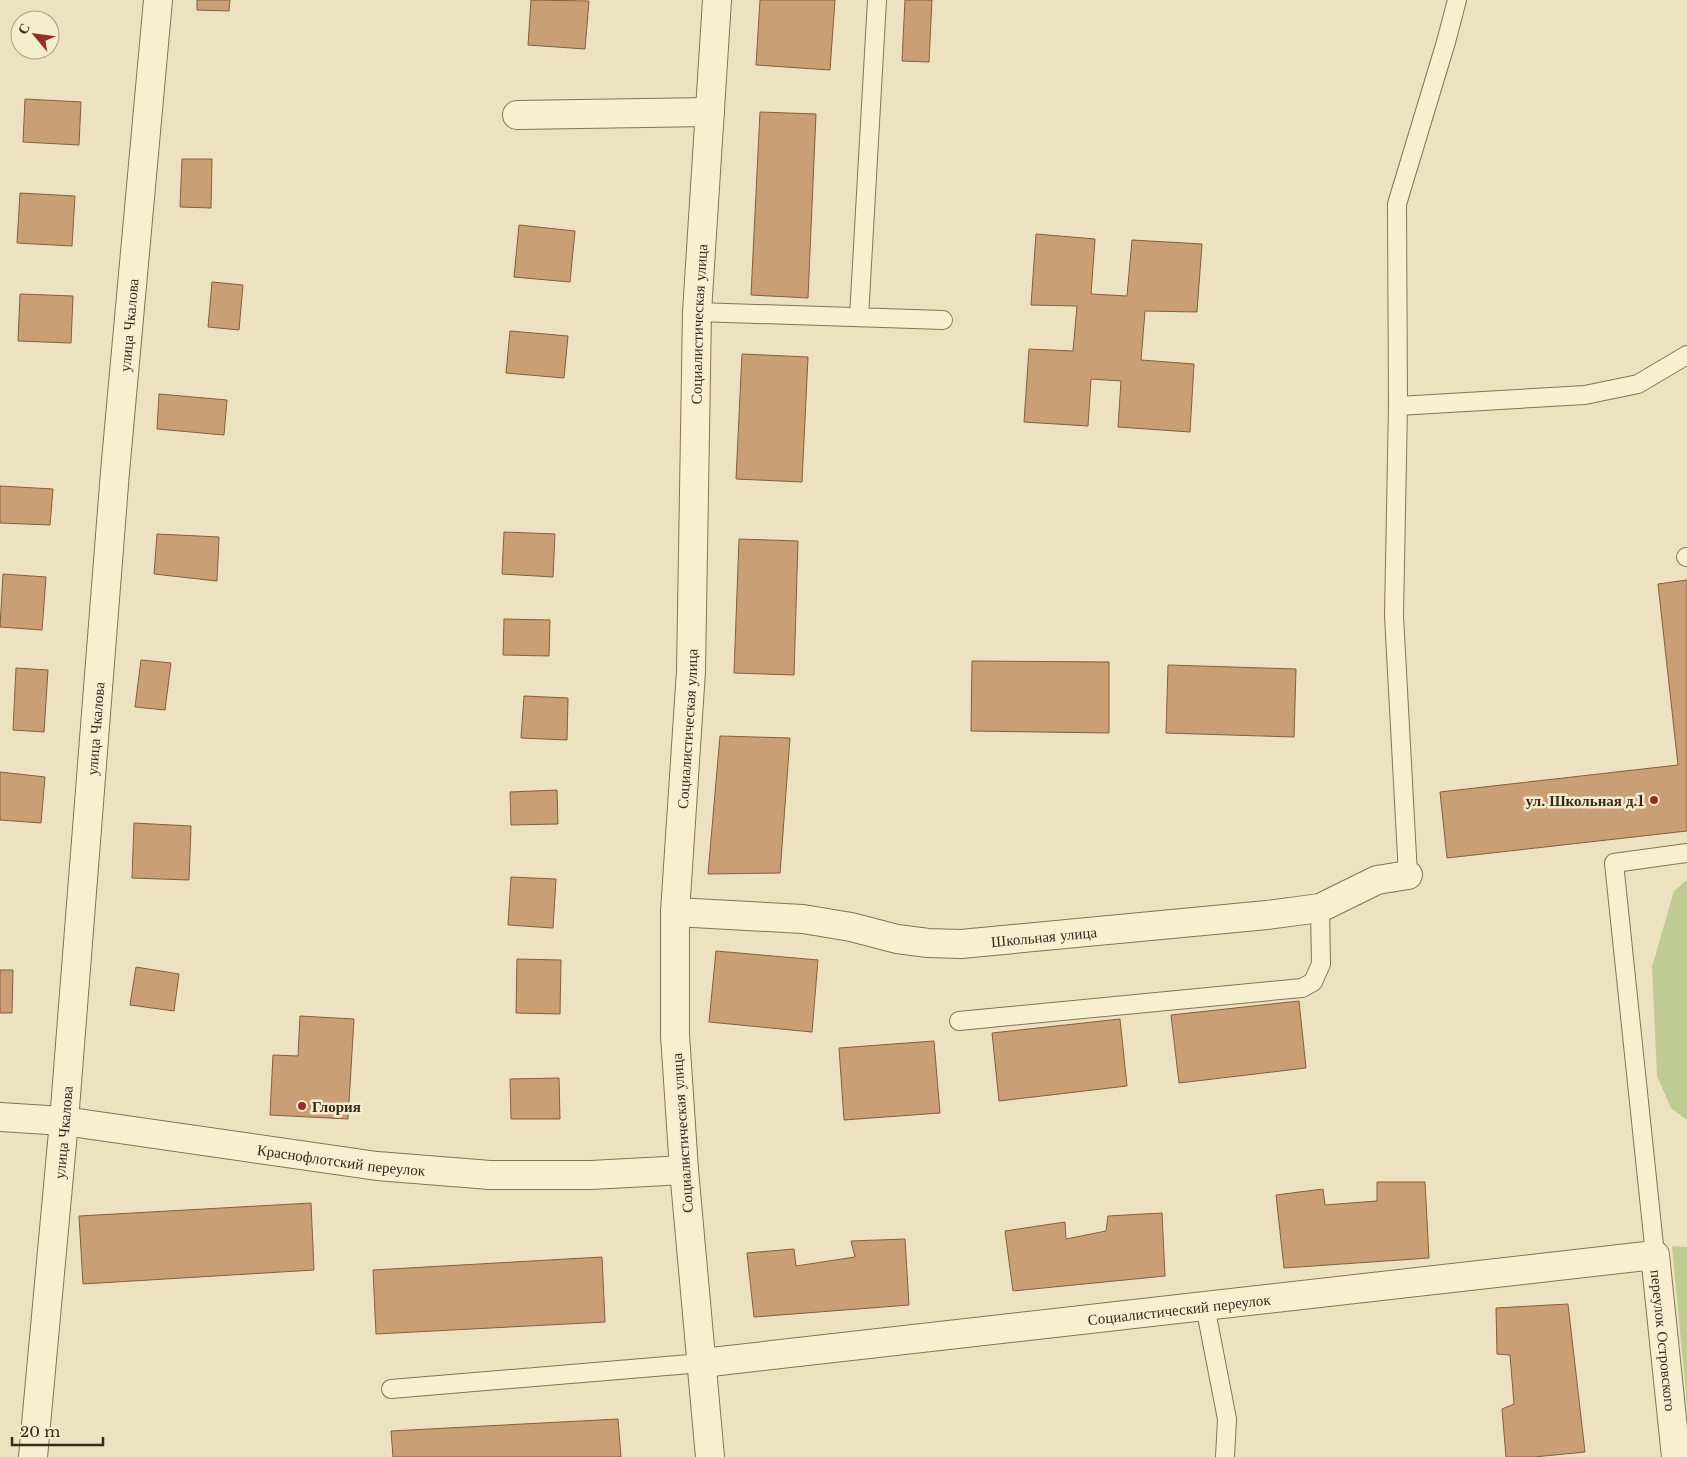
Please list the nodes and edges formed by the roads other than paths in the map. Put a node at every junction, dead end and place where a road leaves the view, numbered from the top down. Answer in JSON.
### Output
{"nodes":[{"id":1,"x":158,"y":0,"type":"edge"},
{"id":2,"x":717,"y":0,"type":"edge"},
{"id":3,"x":877,"y":0,"type":"edge"},
{"id":4,"x":1457,"y":0,"type":"edge"},
{"id":5,"x":710,"y":112,"type":"junction"},
{"id":6,"x":517,"y":115,"type":"dead end"},
{"id":7,"x":697,"y":312,"type":"junction"},
{"id":8,"x":859,"y":317,"type":"junction"},
{"id":9,"x":943,"y":320,"type":"dead end"},
{"id":10,"x":1687,"y":355,"type":"edge"},
{"id":11,"x":1398,"y":406,"type":"junction"},
{"id":12,"x":1687,"y":853,"type":"edge"},
{"id":13,"x":1408,"y":875,"type":"joint"},
{"id":14,"x":1320,"y":908,"type":"junction"},
{"id":15,"x":675,"y":912,"type":"junction"},
{"id":16,"x":959,"y":1021,"type":"dead end"},
{"id":17,"x":0,"y":1117,"type":"edge"},
{"id":18,"x":64,"y":1121,"type":"junction"},
{"id":19,"x":684,"y":1170,"type":"junction"},
{"id":20,"x":1655,"y":1255,"type":"junction"},
{"id":21,"x":1205,"y":1306,"type":"junction"},
{"id":22,"x":702,"y":1363,"type":"junction"},
{"id":23,"x":391,"y":1389,"type":"dead end"},
{"id":24,"x":33,"y":1457,"type":"edge"},
{"id":25,"x":710,"y":1457,"type":"edge"},
{"id":26,"x":1225,"y":1457,"type":"edge"},
{"id":27,"x":1676,"y":1457,"type":"edge"}],
"edges":[{"from":1,"to":18,"type":"street","name":"улица Чкалова"},
{"from":2,"to":5,"type":"street","name":"Социалистическая улица"},
{"from":3,"to":8,"type":"lane"},
{"from":4,"to":11,"type":"lane"},
{"from":5,"to":6,"type":"street"},
{"from":5,"to":7,"type":"street","name":"Социалистическая улица"},
{"from":7,"to":8,"type":"lane"},
{"from":7,"to":15,"type":"street","name":"Социалистическая улица"},
{"from":8,"to":9,"type":"lane"},
{"from":10,"to":11,"type":"lane"},
{"from":11,"to":13,"type":"lane"},
{"from":12,"to":20,"type":"lane"},
{"from":13,"to":14,"type":"street","name":"Школьная улица"},
{"from":14,"to":15,"type":"street","name":"Школьная улица"},
{"from":14,"to":16,"type":"lane"},
{"from":15,"to":19,"type":"street","name":"Социалистическая улица"},
{"from":17,"to":18,"type":"street","name":"Краснофлотский переулок"},
{"from":18,"to":19,"type":"street","name":"Краснофлотский переулок"},
{"from":18,"to":24,"type":"street","name":"улица Чкалова"},
{"from":19,"to":22,"type":"street","name":"Социалистическая улица"},
{"from":20,"to":21,"type":"street","name":"Социалистический переулок"},
{"from":20,"to":27,"type":"street","name":"переулок Островского"},
{"from":21,"to":22,"type":"street","name":"Социалистический переулок"},
{"from":21,"to":26,"type":"lane"},
{"from":22,"to":23,"type":"lane"},
{"from":22,"to":25,"type":"street","name":"Социалистическая улица"}]}
